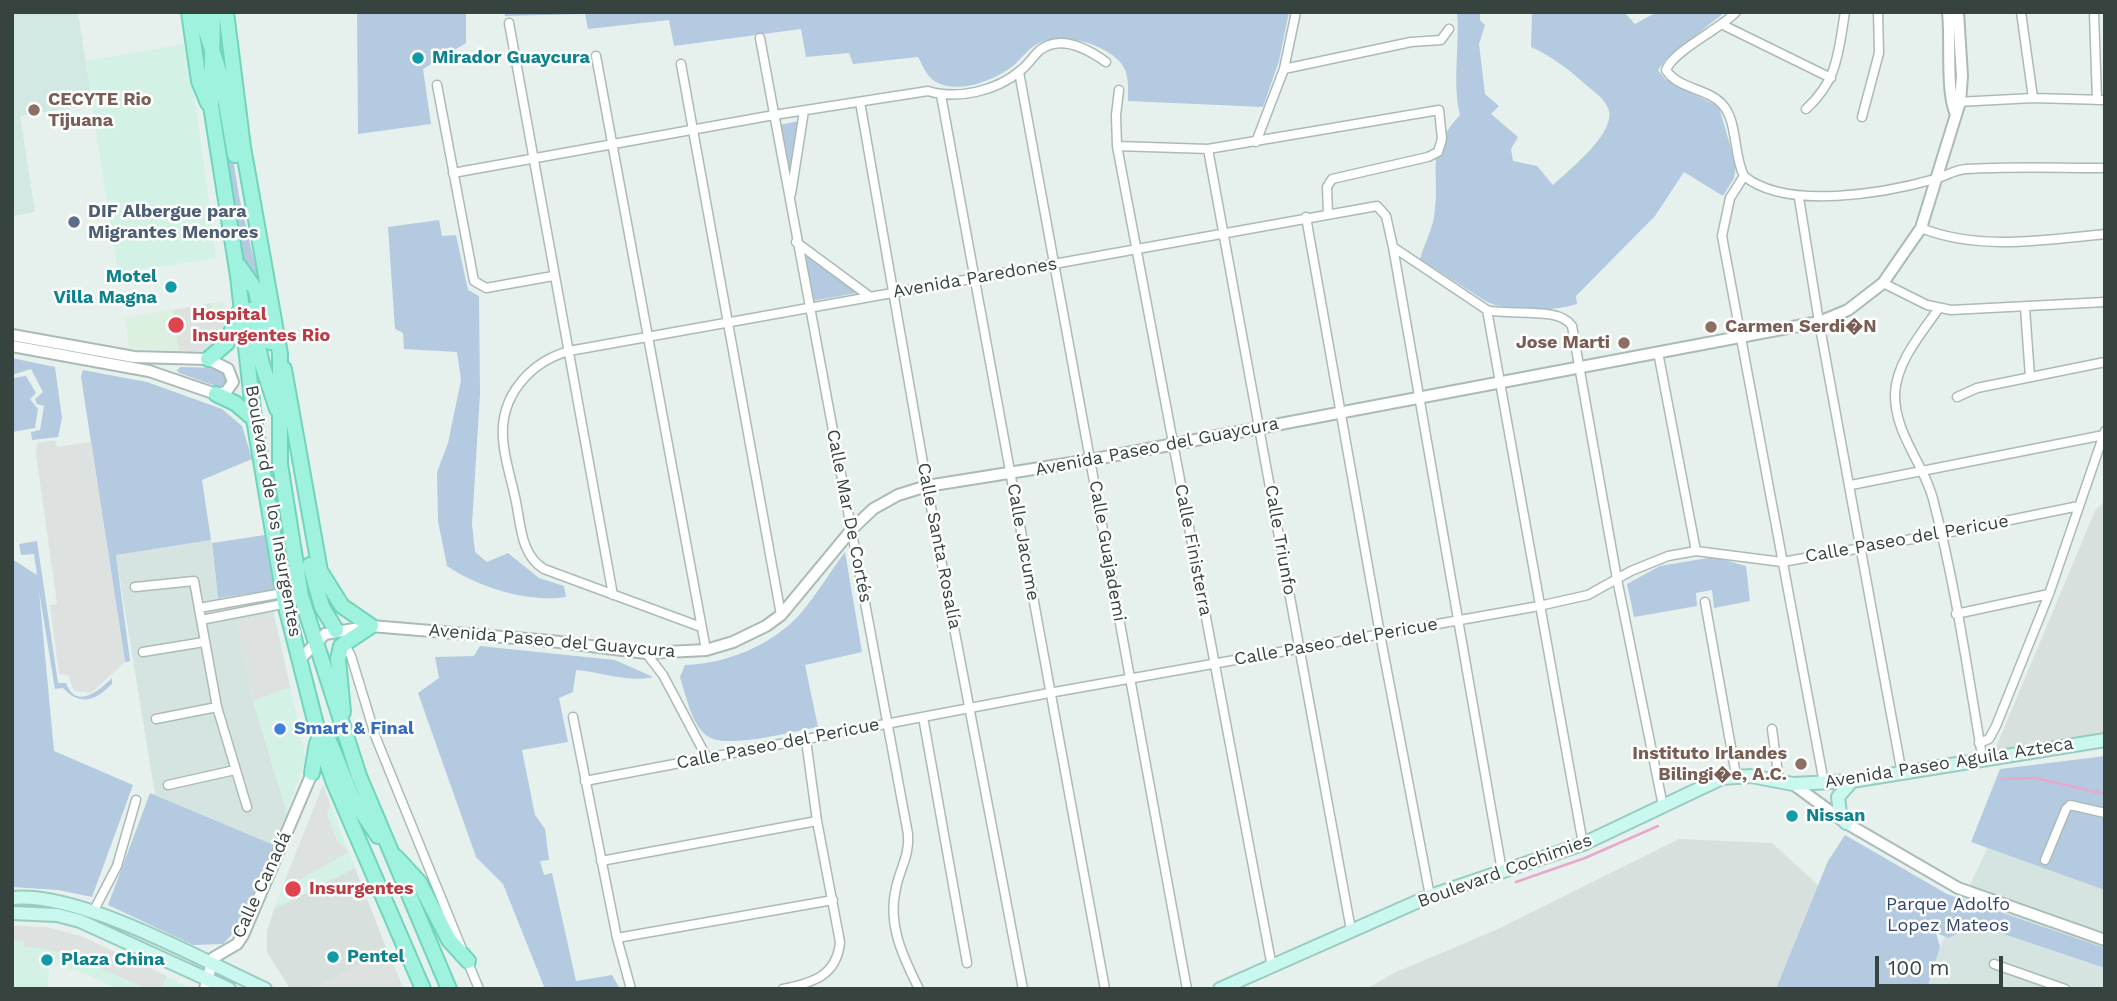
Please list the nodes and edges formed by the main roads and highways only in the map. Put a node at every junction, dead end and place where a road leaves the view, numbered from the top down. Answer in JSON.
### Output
{"nodes":[{"id":1,"x":189,"y":12,"type":"edge"},
{"id":2,"x":200,"y":12,"type":"edge"},
{"id":3,"x":213,"y":12,"type":"edge"},
{"id":4,"x":226,"y":12,"type":"edge"},
{"id":5,"x":213,"y":55,"type":"junction"},
{"id":6,"x":212,"y":111,"type":"junction"},
{"id":7,"x":256,"y":223,"type":"junction"},
{"id":8,"x":237,"y":269,"type":"junction"},
{"id":9,"x":241,"y":300,"type":"junction"},
{"id":10,"x":279,"y":348,"type":"junction"},
{"id":11,"x":208,"y":359,"type":"road end"},
{"id":12,"x":216,"y":394,"type":"road end"},
{"id":13,"x":279,"y":414,"type":"junction"},
{"id":14,"x":254,"y":419,"type":"junction"},
{"id":15,"x":340,"y":636,"type":"junction"},
{"id":16,"x":310,"y":695,"type":"junction"},
{"id":17,"x":318,"y":731,"type":"junction"},
{"id":18,"x":345,"y":738,"type":"junction"},
{"id":19,"x":2105,"y":740,"type":"edge"},
{"id":20,"x":312,"y":773,"type":"road end"},
{"id":21,"x":1852,"y":781,"type":"junction"},
{"id":22,"x":1793,"y":784,"type":"joint"},
{"id":23,"x":1846,"y":823,"type":"road end"},
{"id":24,"x":388,"y":848,"type":"junction"},
{"id":25,"x":12,"y":898,"type":"edge"},
{"id":26,"x":12,"y":913,"type":"edge"},
{"id":27,"x":468,"y":961,"type":"road end"},
{"id":28,"x":206,"y":984,"type":"edge"},
{"id":29,"x":229,"y":989,"type":"edge"},
{"id":30,"x":265,"y":989,"type":"edge"},
{"id":31,"x":423,"y":989,"type":"edge"},
{"id":32,"x":449,"y":989,"type":"edge"},
{"id":33,"x":1220,"y":989,"type":"edge"}],
"edges":[{"from":1,"to":6,"type":"main road"},
{"from":2,"to":5,"type":"main road"},
{"from":3,"to":5,"type":"main road","name":"Boulevard de los Insurgentes"},
{"from":4,"to":7,"type":"main road","name":"Boulevard de los Insurgentes"},
{"from":5,"to":6,"type":"main road","name":"Boulevard de los Insurgentes"},
{"from":5,"to":7,"type":"main road"},
{"from":6,"to":8,"type":"main road","name":"Boulevard de los Insurgentes"},
{"from":7,"to":10,"type":"main road","name":"Boulevard de los Insurgentes"},
{"from":8,"to":9,"type":"main road","name":"Boulevard de los Insurgentes"},
{"from":8,"to":10,"type":"main road"},
{"from":8,"to":13,"type":"main road"},
{"from":9,"to":11,"type":"main road"},
{"from":9,"to":14,"type":"main road","name":"Boulevard de los Insurgentes"},
{"from":10,"to":13,"type":"main road","name":"Boulevard de los Insurgentes"},
{"from":10,"to":15,"type":"main road"},
{"from":12,"to":14,"type":"main road"},
{"from":13,"to":15,"type":"main road"},
{"from":13,"to":18,"type":"main road","name":"Boulevard de los Insurgentes"},
{"from":14,"to":16,"type":"main road","name":"Boulevard de los Insurgentes"},
{"from":15,"to":18,"type":"main road"},
{"from":16,"to":17,"type":"main road","name":"Boulevard de los Insurgentes"},
{"from":16,"to":24,"type":"main road"},
{"from":17,"to":20,"type":"main road"},
{"from":17,"to":31,"type":"main road","name":"Boulevard de los Insurgentes"},
{"from":18,"to":24,"type":"main road","name":"Boulevard de los Insurgentes"},
{"from":19,"to":21,"type":"main road","name":"Avenida Paseo Aguila Azteca"},
{"from":21,"to":22,"type":"main road","name":"Avenida Paseo Aguila Azteca"},
{"from":21,"to":23,"type":"main road"},
{"from":22,"to":33,"type":"main road","name":"Boulevard Cochimies"},
{"from":24,"to":27,"type":"main road"},
{"from":24,"to":32,"type":"main road","name":"Boulevard de los Insurgentes"},
{"from":25,"to":30,"type":"main road"},
{"from":26,"to":28,"type":"main road"},
{"from":28,"to":29,"type":"main road"}]}
